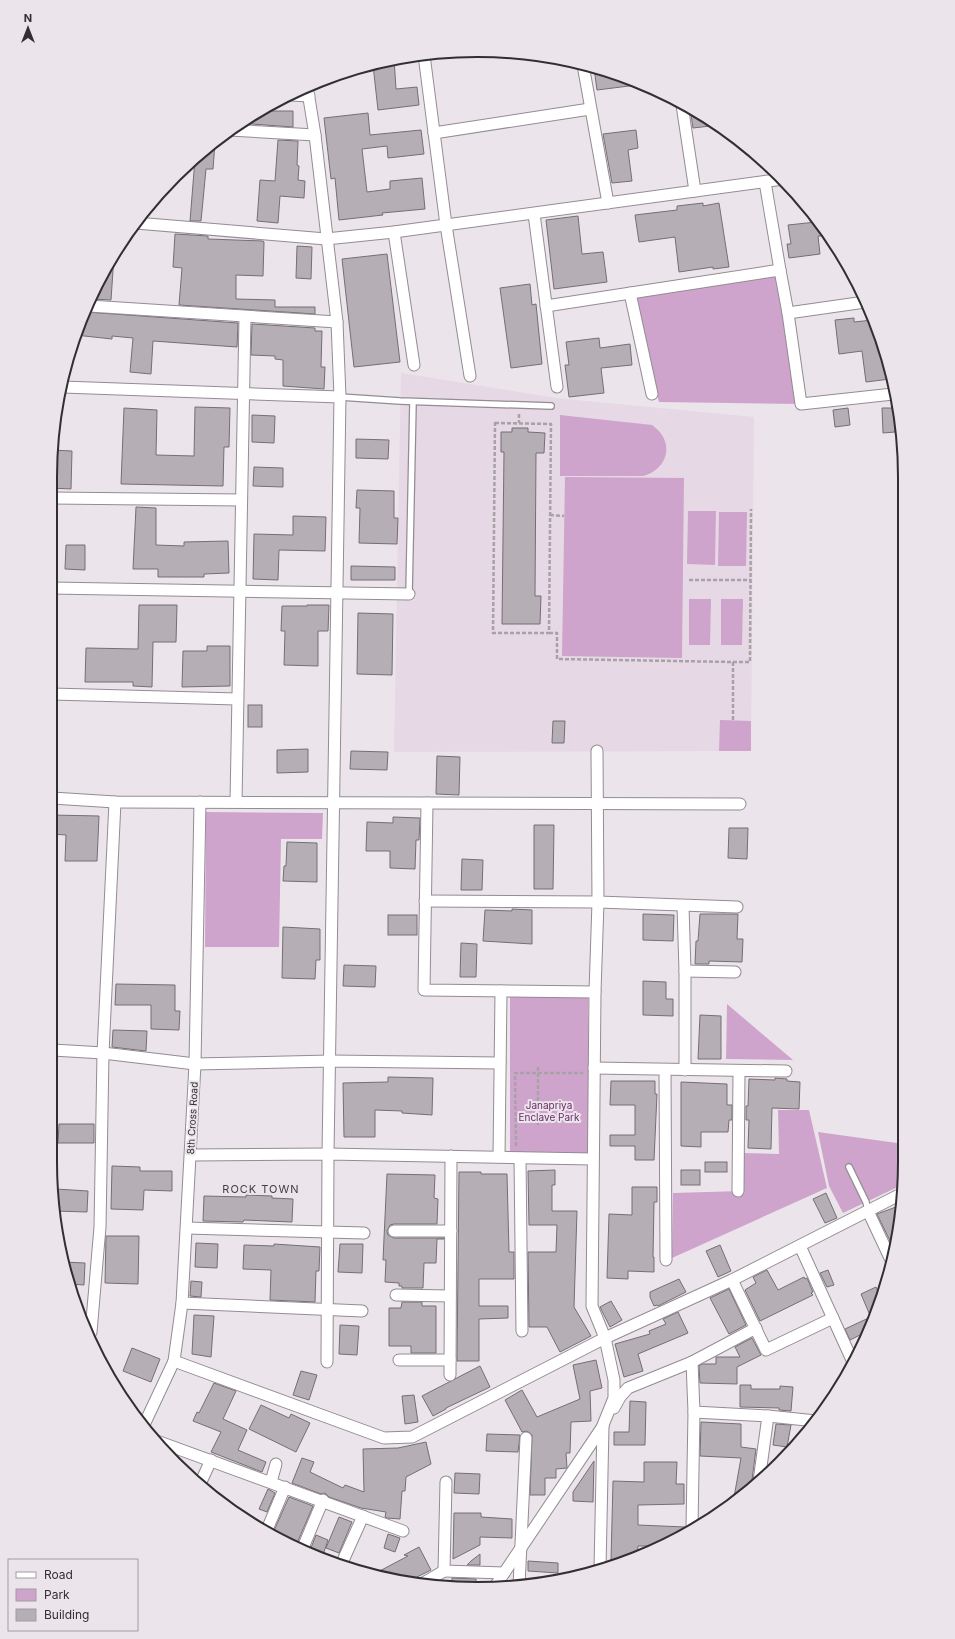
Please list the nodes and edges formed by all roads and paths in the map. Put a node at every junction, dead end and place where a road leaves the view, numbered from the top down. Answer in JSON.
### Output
{"nodes":[{"id":1,"x":425,"y":61,"type":"edge"},
{"id":2,"x":583,"y":70,"type":"edge"},
{"id":3,"x":308,"y":93,"type":"edge"},
{"id":4,"x":590,"y":108,"type":"junction"},
{"id":5,"x":683,"y":110,"type":"edge"},
{"id":6,"x":240,"y":131,"type":"edge"},
{"id":7,"x":434,"y":133,"type":"junction"},
{"id":8,"x":315,"y":136,"type":"junction"},
{"id":9,"x":775,"y":180,"type":"edge"},
{"id":10,"x":765,"y":182,"type":"junction"},
{"id":11,"x":695,"y":191,"type":"junction"},
{"id":12,"x":608,"y":203,"type":"junction"},
{"id":13,"x":534,"y":214,"type":"junction"},
{"id":14,"x":143,"y":224,"type":"edge"},
{"id":15,"x":446,"y":225,"type":"junction"},
{"id":16,"x":394,"y":232,"type":"junction"},
{"id":17,"x":326,"y":239,"type":"junction"},
{"id":18,"x":780,"y":270,"type":"junction"},
{"id":19,"x":630,"y":293,"type":"junction"},
{"id":20,"x":860,"y":303,"type":"edge"},
{"id":21,"x":94,"y":306,"type":"edge"},
{"id":22,"x":546,"y":306,"type":"junction"},
{"id":23,"x":788,"y":313,"type":"junction"},
{"id":24,"x":245,"y":317,"type":"junction"},
{"id":25,"x":337,"y":322,"type":"junction"},
{"id":26,"x":414,"y":365,"type":"dead end"},
{"id":27,"x":470,"y":376,"type":"dead end"},
{"id":28,"x":67,"y":387,"type":"edge"},
{"id":29,"x":557,"y":387,"type":"dead end"},
{"id":30,"x":243,"y":393,"type":"junction"},
{"id":31,"x":652,"y":394,"type":"dead end"},
{"id":32,"x":890,"y":394,"type":"edge"},
{"id":33,"x":340,"y":397,"type":"junction"},
{"id":34,"x":413,"y":402,"type":"junction"},
{"id":35,"x":551,"y":406,"type":"dead end"},
{"id":36,"x":57,"y":498,"type":"edge"},
{"id":37,"x":241,"y":500,"type":"junction"},
{"id":38,"x":751,"y":508,"type":"dead end"},
{"id":39,"x":550,"y":515,"type":"junction"},
{"id":40,"x":564,"y":516,"type":"dead end"},
{"id":41,"x":689,"y":580,"type":"dead end"},
{"id":42,"x":751,"y":580,"type":"junction"},
{"id":43,"x":57,"y":588,"type":"edge"},
{"id":44,"x":240,"y":591,"type":"junction"},
{"id":45,"x":336,"y":592,"type":"junction"},
{"id":46,"x":409,"y":594,"type":"joint"},
{"id":47,"x":549,"y":633,"type":"junction"},
{"id":48,"x":733,"y":662,"type":"junction"},
{"id":49,"x":57,"y":694,"type":"edge"},
{"id":50,"x":237,"y":700,"type":"junction"},
{"id":51,"x":733,"y":720,"type":"dead end"},
{"id":52,"x":597,"y":751,"type":"dead end"},
{"id":53,"x":57,"y":798,"type":"edge"},
{"id":54,"x":115,"y":802,"type":"junction"},
{"id":55,"x":200,"y":802,"type":"junction"},
{"id":56,"x":236,"y":802,"type":"junction"},
{"id":57,"x":334,"y":802,"type":"junction"},
{"id":58,"x":427,"y":803,"type":"junction"},
{"id":59,"x":598,"y":804,"type":"junction"},
{"id":60,"x":740,"y":804,"type":"dead end"},
{"id":61,"x":425,"y":901,"type":"junction"},
{"id":62,"x":598,"y":902,"type":"junction"},
{"id":63,"x":683,"y":906,"type":"junction"},
{"id":64,"x":737,"y":907,"type":"dead end"},
{"id":65,"x":685,"y":971,"type":"junction"},
{"id":66,"x":735,"y":972,"type":"dead end"},
{"id":67,"x":501,"y":991,"type":"junction"},
{"id":68,"x":595,"y":992,"type":"junction"},
{"id":69,"x":57,"y":1050,"type":"edge"},
{"id":70,"x":104,"y":1052,"type":"junction"},
{"id":71,"x":330,"y":1061,"type":"junction"},
{"id":72,"x":500,"y":1063,"type":"junction"},
{"id":73,"x":195,"y":1064,"type":"junction"},
{"id":74,"x":538,"y":1067,"type":"dead end"},
{"id":75,"x":594,"y":1068,"type":"junction"},
{"id":76,"x":665,"y":1070,"type":"junction"},
{"id":77,"x":685,"y":1070,"type":"junction"},
{"id":78,"x":739,"y":1071,"type":"junction"},
{"id":79,"x":786,"y":1072,"type":"dead end"},
{"id":80,"x":538,"y":1073,"type":"junction"},
{"id":81,"x":582,"y":1080,"type":"dead end"},
{"id":82,"x":538,"y":1127,"type":"dead end"},
{"id":83,"x":328,"y":1154,"type":"junction"},
{"id":84,"x":518,"y":1154,"type":"junction"},
{"id":85,"x":190,"y":1155,"type":"junction"},
{"id":86,"x":451,"y":1156,"type":"junction"},
{"id":87,"x":499,"y":1157,"type":"junction"},
{"id":88,"x":594,"y":1159,"type":"junction"},
{"id":89,"x":849,"y":1167,"type":"dead end"},
{"id":90,"x":738,"y":1191,"type":"dead end"},
{"id":91,"x":896,"y":1197,"type":"edge"},
{"id":92,"x":868,"y":1211,"type":"junction"},
{"id":93,"x":187,"y":1228,"type":"junction"},
{"id":94,"x":328,"y":1231,"type":"junction"},
{"id":95,"x":394,"y":1231,"type":"dead end"},
{"id":96,"x":451,"y":1231,"type":"junction"},
{"id":97,"x":364,"y":1233,"type":"dead end"},
{"id":98,"x":800,"y":1246,"type":"junction"},
{"id":99,"x":888,"y":1253,"type":"edge"},
{"id":100,"x":666,"y":1260,"type":"dead end"},
{"id":101,"x":732,"y":1280,"type":"junction"},
{"id":102,"x":396,"y":1294,"type":"dead end"},
{"id":103,"x":450,"y":1296,"type":"junction"},
{"id":104,"x":182,"y":1303,"type":"junction"},
{"id":105,"x":327,"y":1309,"type":"junction"},
{"id":106,"x":362,"y":1311,"type":"dead end"},
{"id":107,"x":833,"y":1318,"type":"junction"},
{"id":108,"x":91,"y":1327,"type":"edge"},
{"id":109,"x":756,"y":1328,"type":"junction"},
{"id":110,"x":522,"y":1331,"type":"dead end"},
{"id":111,"x":605,"y":1338,"type":"junction"},
{"id":112,"x":850,"y":1356,"type":"edge"},
{"id":113,"x":399,"y":1360,"type":"dead end"},
{"id":114,"x":450,"y":1360,"type":"junction"},
{"id":115,"x":174,"y":1361,"type":"junction"},
{"id":116,"x":327,"y":1362,"type":"dead end"},
{"id":117,"x":692,"y":1362,"type":"junction"},
{"id":118,"x":450,"y":1375,"type":"dead end"},
{"id":119,"x":694,"y":1412,"type":"junction"},
{"id":120,"x":768,"y":1416,"type":"junction"},
{"id":121,"x":146,"y":1420,"type":"edge"},
{"id":122,"x":808,"y":1421,"type":"edge"},
{"id":123,"x":603,"y":1425,"type":"junction"},
{"id":124,"x":526,"y":1438,"type":"dead end"},
{"id":125,"x":166,"y":1444,"type":"edge"},
{"id":126,"x":211,"y":1460,"type":"junction"},
{"id":127,"x":276,"y":1464,"type":"dead end"},
{"id":128,"x":760,"y":1473,"type":"edge"},
{"id":129,"x":202,"y":1480,"type":"edge"},
{"id":130,"x":271,"y":1482,"type":"junction"},
{"id":131,"x":446,"y":1482,"type":"dead end"},
{"id":132,"x":285,"y":1487,"type":"junction"},
{"id":133,"x":323,"y":1500,"type":"junction"},
{"id":134,"x":362,"y":1516,"type":"junction"},
{"id":135,"x":692,"y":1523,"type":"edge"},
{"id":136,"x":268,"y":1527,"type":"edge"},
{"id":137,"x":404,"y":1531,"type":"dead end"},
{"id":138,"x":304,"y":1544,"type":"edge"},
{"id":139,"x":519,"y":1551,"type":"junction"},
{"id":140,"x":343,"y":1560,"type":"edge"},
{"id":141,"x":600,"y":1564,"type":"edge"},
{"id":142,"x":444,"y":1571,"type":"junction"},
{"id":143,"x":504,"y":1573,"type":"junction"},
{"id":144,"x":431,"y":1579,"type":"edge"},
{"id":145,"x":519,"y":1579,"type":"edge"},
{"id":146,"x":499,"y":1581,"type":"edge"}],
"edges":[{"from":1,"to":7,"type":"street"},
{"from":2,"to":4,"type":"street"},
{"from":3,"to":8,"type":"street"},
{"from":4,"to":7,"type":"street"},
{"from":4,"to":12,"type":"street"},
{"from":5,"to":11,"type":"street"},
{"from":6,"to":8,"type":"street"},
{"from":7,"to":15,"type":"street"},
{"from":8,"to":17,"type":"street"},
{"from":9,"to":10,"type":"street"},
{"from":10,"to":11,"type":"street"},
{"from":10,"to":18,"type":"street"},
{"from":11,"to":12,"type":"street"},
{"from":12,"to":13,"type":"street"},
{"from":13,"to":15,"type":"street"},
{"from":13,"to":22,"type":"street"},
{"from":14,"to":17,"type":"street"},
{"from":15,"to":16,"type":"street"},
{"from":15,"to":27,"type":"street"},
{"from":16,"to":17,"type":"street"},
{"from":16,"to":26,"type":"street"},
{"from":17,"to":25,"type":"street"},
{"from":18,"to":19,"type":"street"},
{"from":18,"to":23,"type":"street"},
{"from":19,"to":22,"type":"street"},
{"from":19,"to":31,"type":"street"},
{"from":20,"to":23,"type":"street"},
{"from":21,"to":24,"type":"street"},
{"from":22,"to":29,"type":"street"},
{"from":23,"to":32,"type":"street"},
{"from":24,"to":25,"type":"street"},
{"from":24,"to":30,"type":"street"},
{"from":25,"to":33,"type":"street"},
{"from":28,"to":30,"type":"street"},
{"from":30,"to":33,"type":"street"},
{"from":30,"to":37,"type":"street"},
{"from":33,"to":34,"type":"lane"},
{"from":33,"to":45,"type":"street"},
{"from":34,"to":35,"type":"lane"},
{"from":34,"to":46,"type":"lane"},
{"from":36,"to":37,"type":"street"},
{"from":37,"to":44,"type":"street"},
{"from":38,"to":42,"type":"path"},
{"from":39,"to":40,"type":"path"},
{"from":39,"to":47,"type":"path"},
{"from":39,"to":47,"type":"path"},
{"from":41,"to":42,"type":"path"},
{"from":42,"to":48,"type":"path"},
{"from":43,"to":44,"type":"street"},
{"from":44,"to":45,"type":"street"},
{"from":44,"to":50,"type":"street"},
{"from":45,"to":46,"type":"street"},
{"from":45,"to":57,"type":"street"},
{"from":47,"to":48,"type":"path"},
{"from":48,"to":51,"type":"path"},
{"from":49,"to":50,"type":"street"},
{"from":50,"to":56,"type":"street"},
{"from":52,"to":59,"type":"street"},
{"from":53,"to":54,"type":"street"},
{"from":54,"to":55,"type":"street"},
{"from":54,"to":70,"type":"street"},
{"from":55,"to":56,"type":"street"},
{"from":55,"to":73,"type":"street","name":"8th Cross Road"},
{"from":56,"to":57,"type":"street"},
{"from":57,"to":58,"type":"street"},
{"from":57,"to":71,"type":"street"},
{"from":58,"to":59,"type":"street"},
{"from":58,"to":61,"type":"street"},
{"from":59,"to":60,"type":"street"},
{"from":59,"to":62,"type":"street"},
{"from":61,"to":62,"type":"street"},
{"from":61,"to":67,"type":"street"},
{"from":62,"to":63,"type":"street"},
{"from":62,"to":68,"type":"street"},
{"from":63,"to":64,"type":"street"},
{"from":63,"to":65,"type":"street"},
{"from":65,"to":66,"type":"street"},
{"from":65,"to":77,"type":"street"},
{"from":67,"to":68,"type":"street"},
{"from":67,"to":72,"type":"street"},
{"from":68,"to":75,"type":"street"},
{"from":69,"to":70,"type":"street"},
{"from":70,"to":73,"type":"street"},
{"from":70,"to":108,"type":"street"},
{"from":71,"to":72,"type":"street"},
{"from":71,"to":73,"type":"street"},
{"from":71,"to":83,"type":"street"},
{"from":72,"to":87,"type":"street"},
{"from":73,"to":85,"type":"street","name":"8th Cross Road"},
{"from":74,"to":80,"type":"path"},
{"from":75,"to":76,"type":"street"},
{"from":75,"to":88,"type":"street"},
{"from":76,"to":77,"type":"street"},
{"from":76,"to":100,"type":"street"},
{"from":77,"to":78,"type":"street"},
{"from":78,"to":79,"type":"street"},
{"from":78,"to":90,"type":"street"},
{"from":80,"to":81,"type":"path"},
{"from":80,"to":82,"type":"path"},
{"from":80,"to":84,"type":"path"},
{"from":83,"to":85,"type":"street"},
{"from":83,"to":86,"type":"street"},
{"from":83,"to":94,"type":"street"},
{"from":84,"to":87,"type":"street"},
{"from":84,"to":88,"type":"street"},
{"from":84,"to":110,"type":"street"},
{"from":85,"to":93,"type":"street","name":"8th Cross Road"},
{"from":86,"to":87,"type":"street"},
{"from":86,"to":96,"type":"street"},
{"from":88,"to":111,"type":"street"},
{"from":89,"to":92,"type":"lane"},
{"from":91,"to":92,"type":"street"},
{"from":92,"to":98,"type":"street"},
{"from":92,"to":99,"type":"street"},
{"from":93,"to":94,"type":"street"},
{"from":93,"to":104,"type":"street","name":"8th Cross Road"},
{"from":94,"to":97,"type":"street"},
{"from":94,"to":105,"type":"street"},
{"from":95,"to":96,"type":"street"},
{"from":96,"to":103,"type":"street"},
{"from":98,"to":101,"type":"street"},
{"from":98,"to":107,"type":"street"},
{"from":101,"to":109,"type":"street"},
{"from":101,"to":111,"type":"street"},
{"from":102,"to":103,"type":"street"},
{"from":103,"to":114,"type":"street"},
{"from":104,"to":105,"type":"street"},
{"from":104,"to":115,"type":"street","name":"8th Cross Road"},
{"from":105,"to":106,"type":"street"},
{"from":105,"to":116,"type":"street"},
{"from":107,"to":109,"type":"street"},
{"from":107,"to":112,"type":"street"},
{"from":109,"to":117,"type":"street"},
{"from":111,"to":115,"type":"street"},
{"from":111,"to":123,"type":"street"},
{"from":113,"to":114,"type":"street"},
{"from":114,"to":118,"type":"street"},
{"from":115,"to":121,"type":"street","name":"8th Cross Road"},
{"from":117,"to":119,"type":"street"},
{"from":117,"to":123,"type":"street"},
{"from":119,"to":120,"type":"street"},
{"from":119,"to":135,"type":"street"},
{"from":120,"to":122,"type":"street"},
{"from":120,"to":128,"type":"street"},
{"from":123,"to":139,"type":"street"},
{"from":123,"to":141,"type":"street"},
{"from":124,"to":139,"type":"street"},
{"from":125,"to":126,"type":"street"},
{"from":126,"to":129,"type":"street"},
{"from":126,"to":130,"type":"street"},
{"from":127,"to":130,"type":"street"},
{"from":130,"to":132,"type":"street"},
{"from":131,"to":142,"type":"street"},
{"from":132,"to":133,"type":"street"},
{"from":132,"to":136,"type":"street"},
{"from":133,"to":134,"type":"street"},
{"from":133,"to":138,"type":"street"},
{"from":134,"to":137,"type":"street"},
{"from":134,"to":140,"type":"street"},
{"from":139,"to":143,"type":"street"},
{"from":139,"to":145,"type":"street"},
{"from":142,"to":143,"type":"street"},
{"from":142,"to":144,"type":"street"},
{"from":143,"to":146,"type":"street"}]}
